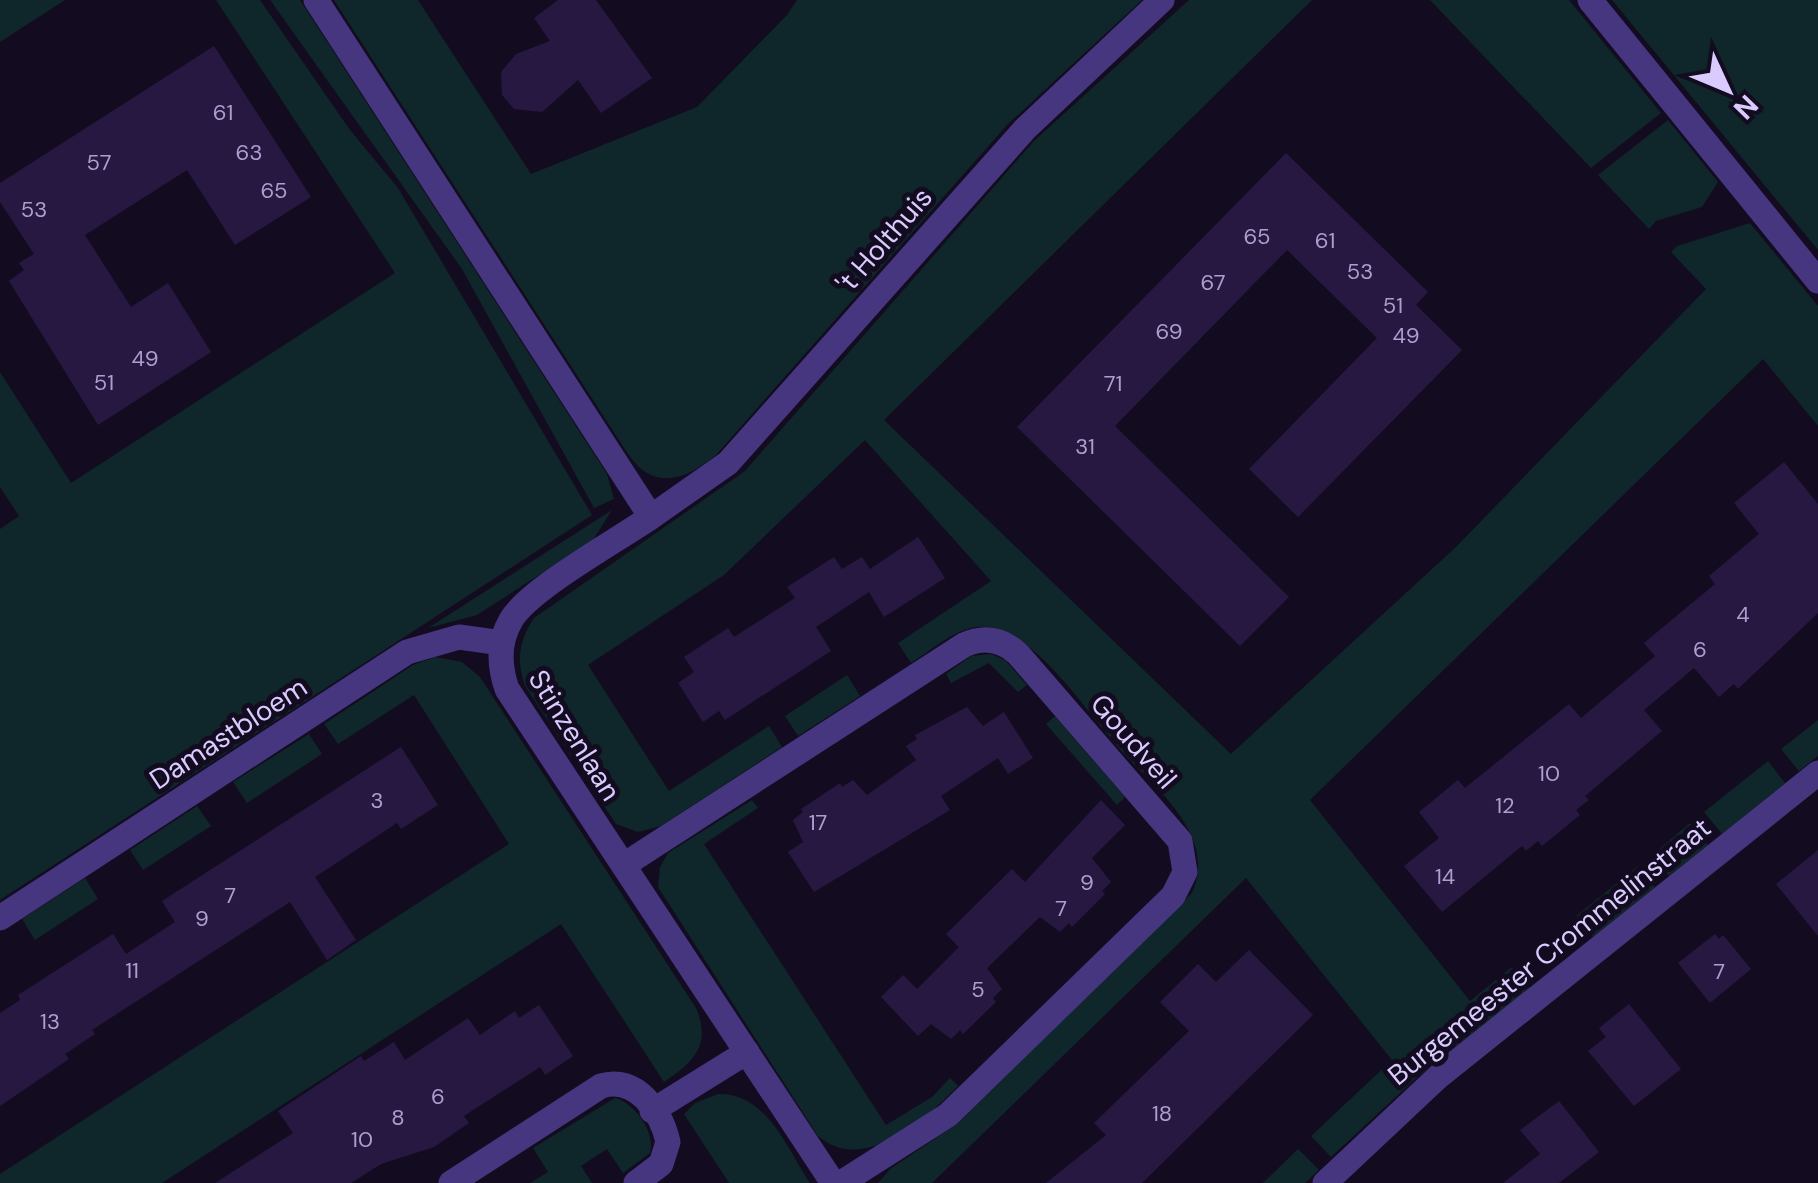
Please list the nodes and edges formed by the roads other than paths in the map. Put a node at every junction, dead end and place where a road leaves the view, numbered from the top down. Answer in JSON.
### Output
{"nodes":[{"id":1,"x":316,"y":0,"type":"edge"},
{"id":2,"x":1162,"y":0,"type":"edge"},
{"id":3,"x":1590,"y":0,"type":"edge"},
{"id":4,"x":1818,"y":281,"type":"edge"},
{"id":5,"x":651,"y":517,"type":"junction"},
{"id":6,"x":502,"y":643,"type":"junction"},
{"id":7,"x":1818,"y":774,"type":"edge"},
{"id":8,"x":624,"y":865,"type":"junction"},
{"id":9,"x":0,"y":918,"type":"edge"},
{"id":10,"x":746,"y":1052,"type":"junction"},
{"id":11,"x":652,"y":1110,"type":"junction"},
{"id":12,"x":451,"y":1183,"type":"edge"},
{"id":13,"x":636,"y":1183,"type":"edge"},
{"id":14,"x":834,"y":1183,"type":"edge"},
{"id":15,"x":841,"y":1183,"type":"edge"},
{"id":16,"x":1325,"y":1183,"type":"edge"}],
"edges":[{"from":1,"to":5,"type":"street"},
{"from":2,"to":5,"type":"street","name":"'t Holthuis"},
{"from":3,"to":4,"type":"street"},
{"from":5,"to":6,"type":"street"},
{"from":6,"to":8,"type":"street","name":"Stinzenlaan"},
{"from":6,"to":9,"type":"street","name":"Damastbloem"},
{"from":7,"to":16,"type":"street","name":"Burgemeester Crommelinstraat"},
{"from":8,"to":10,"type":"street","name":"Stinzenlaan"},
{"from":8,"to":15,"type":"street","name":"Goudveil"},
{"from":10,"to":11,"type":"street"},
{"from":10,"to":14,"type":"street","name":"Stinzenlaan"},
{"from":11,"to":12,"type":"street"},
{"from":11,"to":13,"type":"street"}]}
